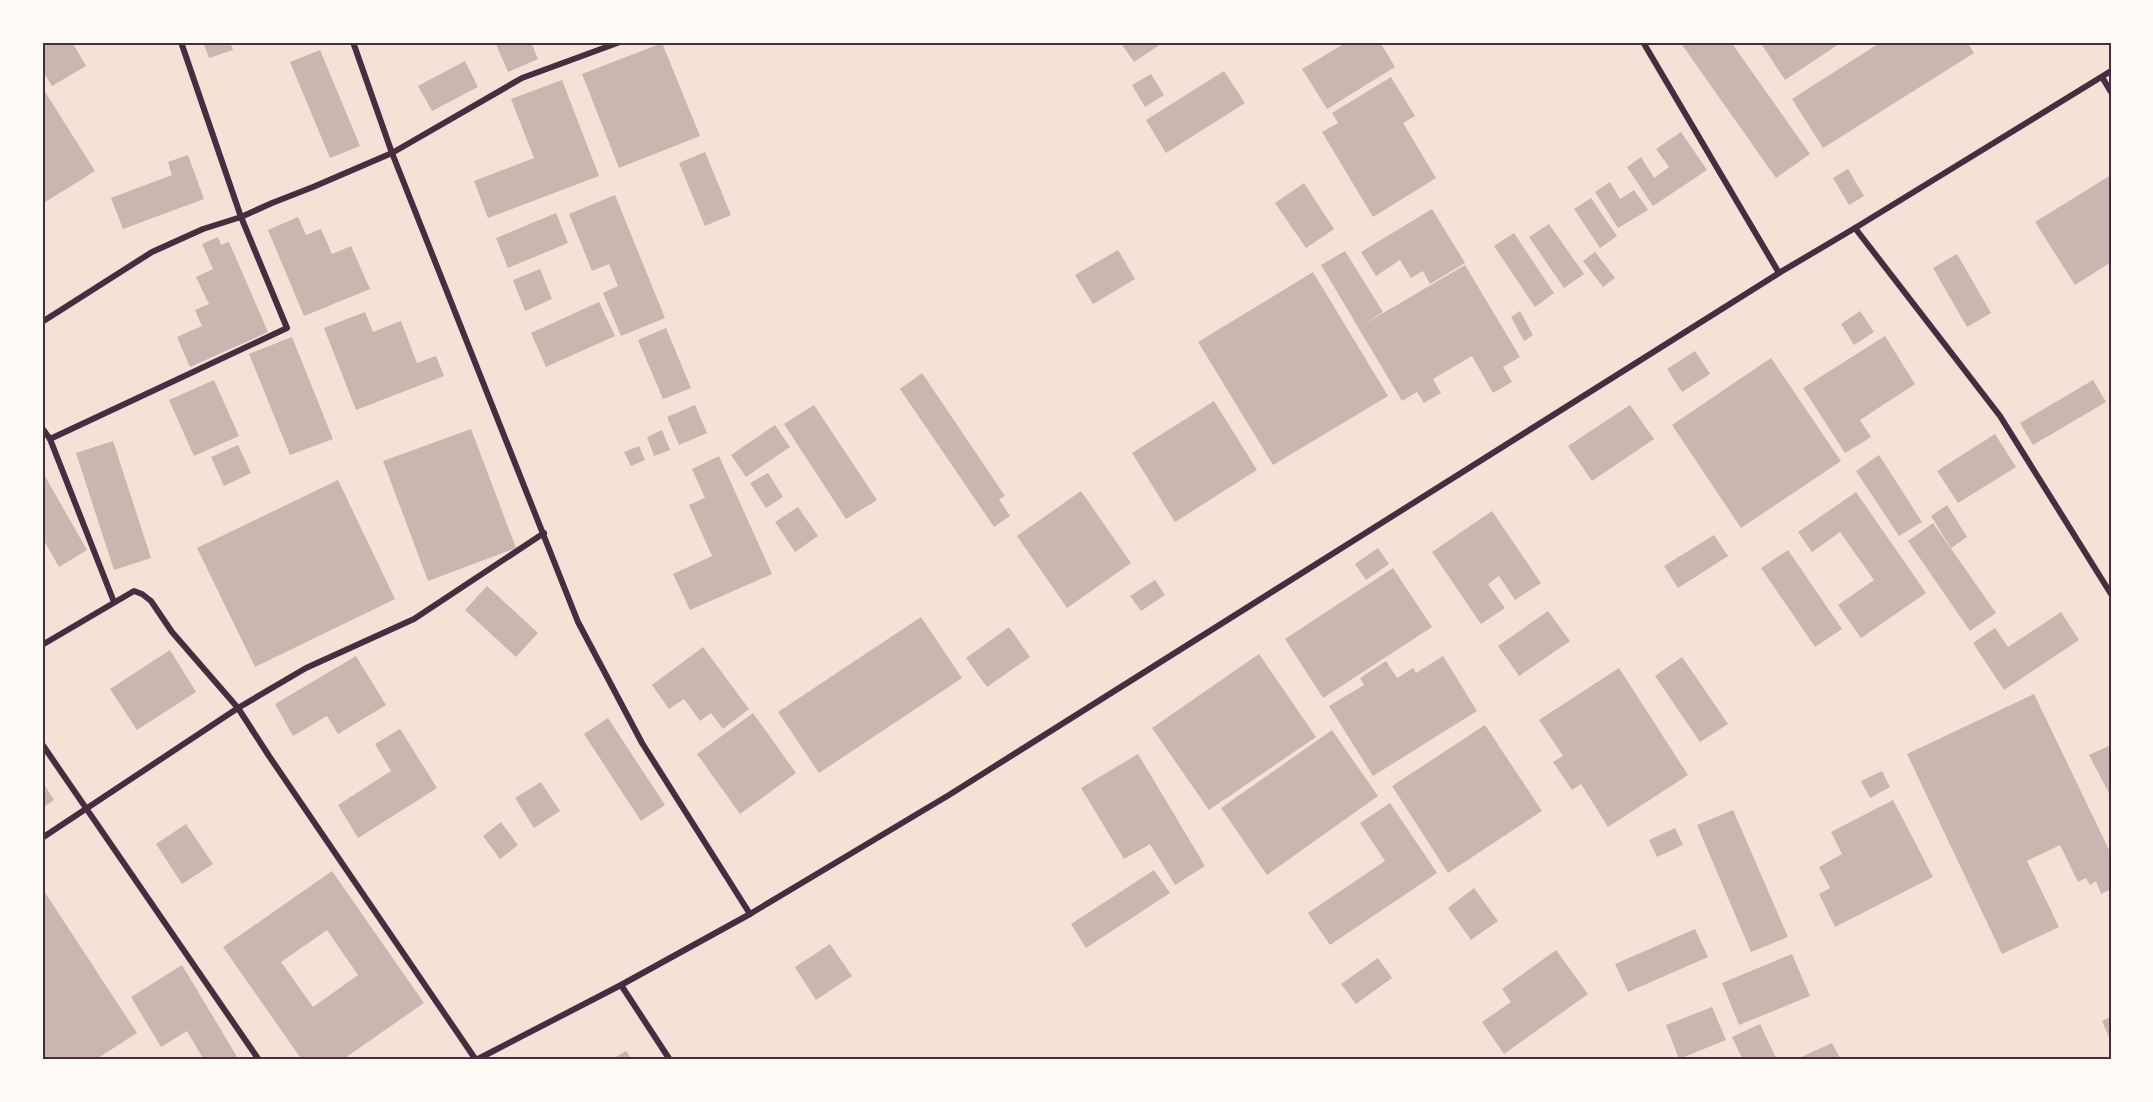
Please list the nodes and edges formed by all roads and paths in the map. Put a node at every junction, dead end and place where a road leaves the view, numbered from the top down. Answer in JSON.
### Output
{"nodes":[{"id":1,"x":181,"y":42,"type":"edge"},
{"id":2,"x":353,"y":42,"type":"edge"},
{"id":3,"x":620,"y":42,"type":"edge"},
{"id":4,"x":1643,"y":42,"type":"edge"},
{"id":5,"x":2111,"y":71,"type":"edge"},
{"id":6,"x":2102,"y":77,"type":"junction"},
{"id":7,"x":2111,"y":92,"type":"edge"},
{"id":8,"x":392,"y":153,"type":"junction"},
{"id":9,"x":241,"y":218,"type":"junction"},
{"id":10,"x":1856,"y":228,"type":"junction"},
{"id":11,"x":1779,"y":273,"type":"junction"},
{"id":12,"x":42,"y":322,"type":"edge"},
{"id":13,"x":42,"y":428,"type":"edge"},
{"id":14,"x":50,"y":439,"type":"junction"},
{"id":15,"x":544,"y":533,"type":"junction"},
{"id":16,"x":2111,"y":594,"type":"edge"},
{"id":17,"x":114,"y":602,"type":"junction"},
{"id":18,"x":42,"y":645,"type":"edge"},
{"id":19,"x":238,"y":708,"type":"junction"},
{"id":20,"x":42,"y":744,"type":"edge"},
{"id":21,"x":88,"y":808,"type":"junction"},
{"id":22,"x":42,"y":838,"type":"edge"},
{"id":23,"x":750,"y":914,"type":"junction"},
{"id":24,"x":621,"y":985,"type":"junction"},
{"id":25,"x":259,"y":1060,"type":"edge"},
{"id":26,"x":476,"y":1060,"type":"edge"},
{"id":27,"x":670,"y":1060,"type":"edge"}],
"edges":[{"from":1,"to":9,"type":"street"},
{"from":2,"to":8,"type":"street"},
{"from":3,"to":8,"type":"street"},
{"from":4,"to":11,"type":"street"},
{"from":5,"to":6,"type":"street"},
{"from":6,"to":7,"type":"street"},
{"from":6,"to":10,"type":"street"},
{"from":8,"to":9,"type":"street"},
{"from":8,"to":15,"type":"street"},
{"from":9,"to":12,"type":"street"},
{"from":9,"to":14,"type":"street"},
{"from":10,"to":11,"type":"street"},
{"from":10,"to":16,"type":"street"},
{"from":11,"to":23,"type":"street"},
{"from":13,"to":14,"type":"street"},
{"from":14,"to":17,"type":"street"},
{"from":15,"to":19,"type":"street"},
{"from":15,"to":23,"type":"street"},
{"from":17,"to":18,"type":"street"},
{"from":17,"to":19,"type":"street"},
{"from":19,"to":21,"type":"street"},
{"from":19,"to":26,"type":"street"},
{"from":20,"to":21,"type":"street"},
{"from":21,"to":22,"type":"street"},
{"from":21,"to":25,"type":"street"},
{"from":23,"to":24,"type":"street"},
{"from":24,"to":26,"type":"street"},
{"from":24,"to":27,"type":"street"}]}
